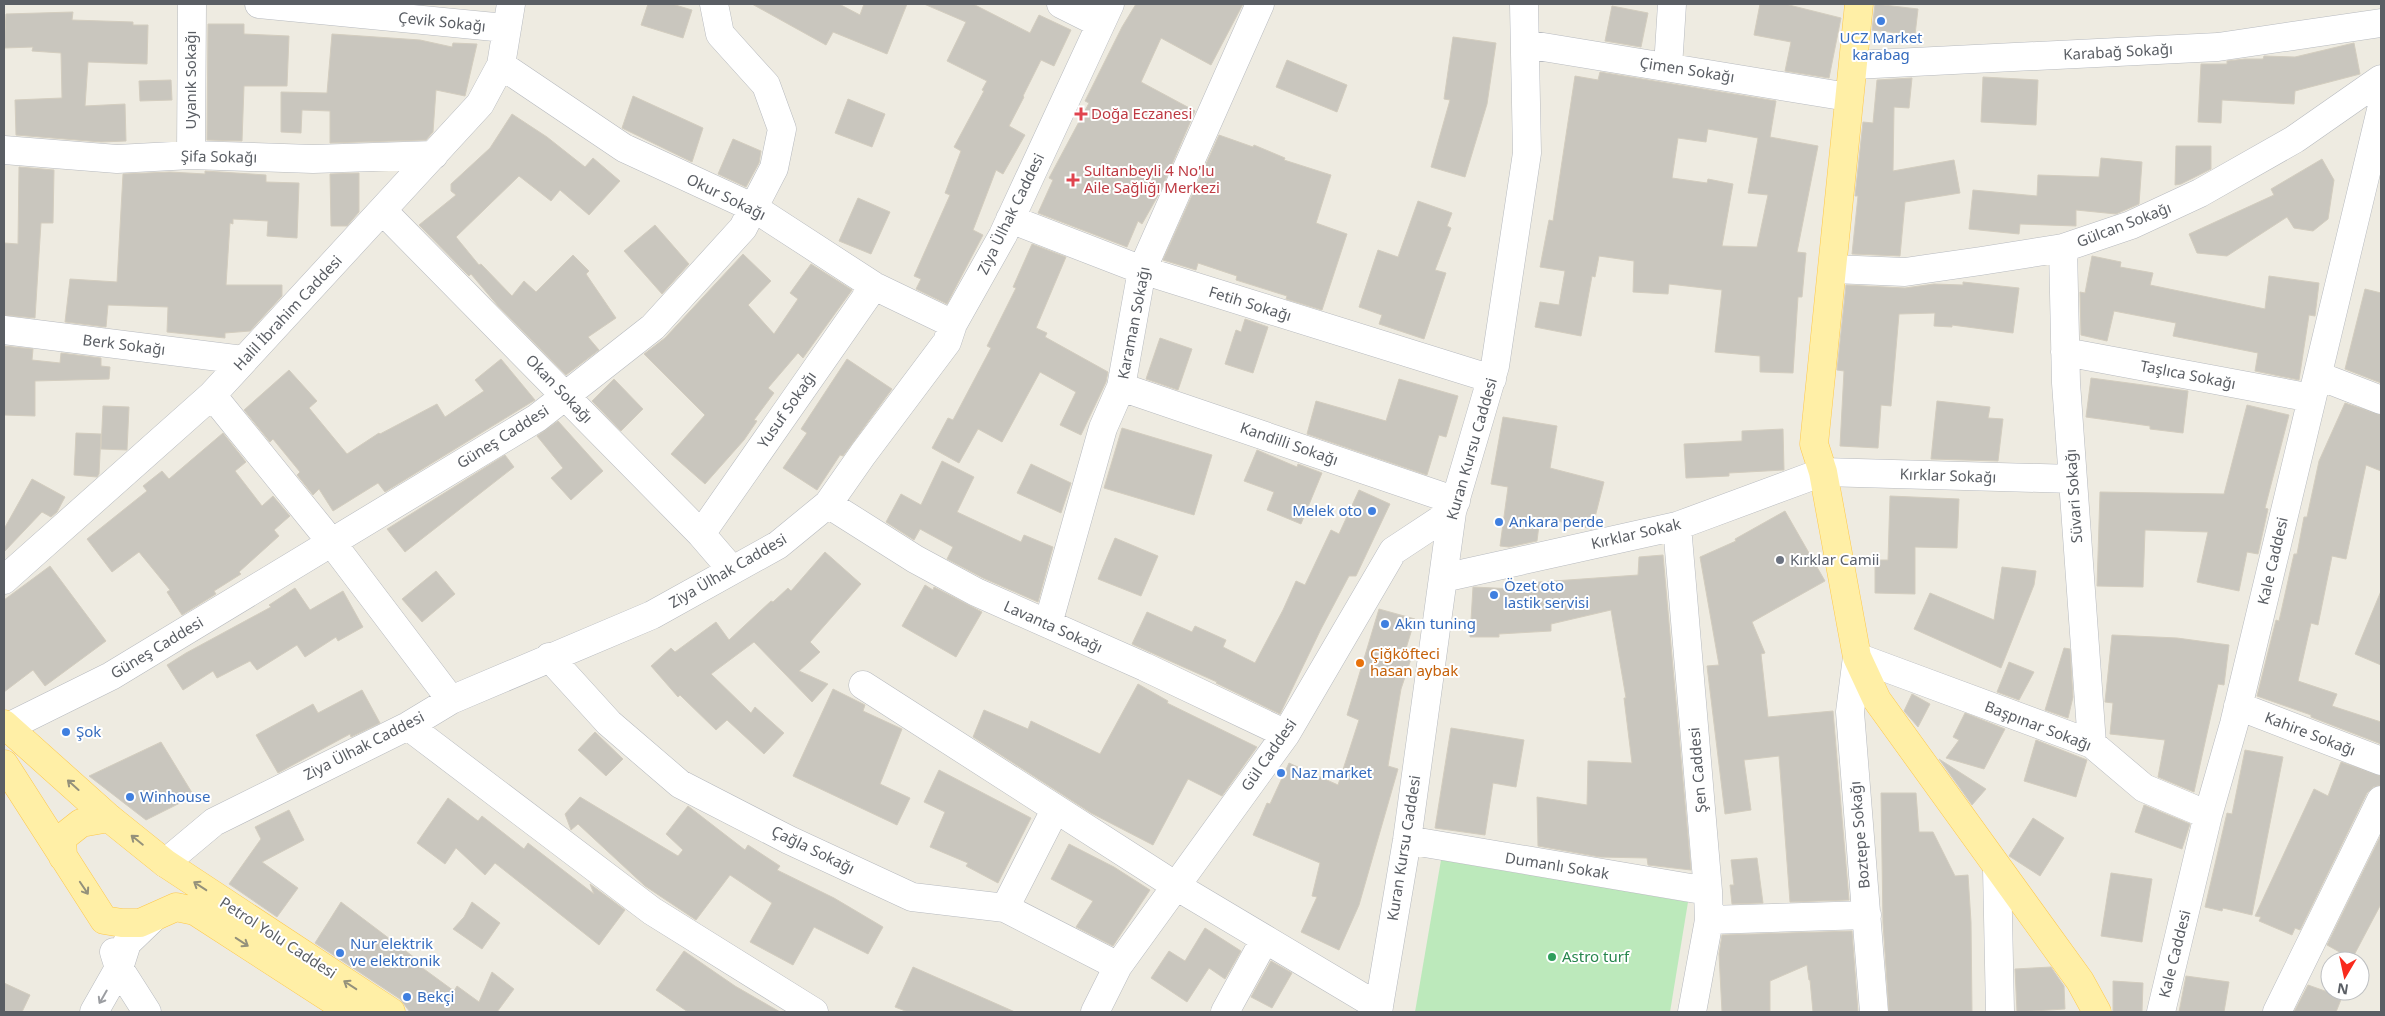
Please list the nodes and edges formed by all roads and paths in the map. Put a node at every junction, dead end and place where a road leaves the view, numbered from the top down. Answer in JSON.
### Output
{"nodes":[{"id":1,"x":192,"y":4,"type":"edge"},
{"id":2,"x":258,"y":4,"type":"edge"},
{"id":3,"x":714,"y":4,"type":"edge"},
{"id":4,"x":1061,"y":4,"type":"edge"},
{"id":5,"x":1260,"y":4,"type":"edge"},
{"id":6,"x":1524,"y":4,"type":"edge"},
{"id":7,"x":1672,"y":4,"type":"edge"},
{"id":8,"x":1859,"y":4,"type":"edge"},
{"id":9,"x":1105,"y":13,"type":"edge"},
{"id":10,"x":508,"y":16,"type":"edge"},
{"id":11,"x":2381,"y":23,"type":"edge"},
{"id":12,"x":1525,"y":44,"type":"junction"},
{"id":13,"x":501,"y":65,"type":"junction"},
{"id":14,"x":1854,"y":65,"type":"junction"},
{"id":15,"x":1668,"y":67,"type":"junction"},
{"id":16,"x":2381,"y":79,"type":"edge"},
{"id":17,"x":1848,"y":96,"type":"junction"},
{"id":18,"x":2381,"y":110,"type":"edge"},
{"id":19,"x":4,"y":150,"type":"edge"},
{"id":20,"x":191,"y":155,"type":"junction"},
{"id":21,"x":434,"y":155,"type":"junction"},
{"id":22,"x":754,"y":208,"type":"junction"},
{"id":23,"x":384,"y":211,"type":"junction"},
{"id":24,"x":1010,"y":218,"type":"junction"},
{"id":25,"x":2063,"y":248,"type":"junction"},
{"id":26,"x":1833,"y":269,"type":"junction"},
{"id":27,"x":1142,"y":270,"type":"junction"},
{"id":28,"x":874,"y":286,"type":"junction"},
{"id":29,"x":953,"y":324,"type":"junction"},
{"id":30,"x":4,"y":330,"type":"edge"},
{"id":31,"x":2065,"y":352,"type":"junction"},
{"id":32,"x":244,"y":360,"type":"junction"},
{"id":33,"x":1492,"y":379,"type":"junction"},
{"id":34,"x":1121,"y":387,"type":"junction"},
{"id":35,"x":2315,"y":388,"type":"junction"},
{"id":36,"x":212,"y":395,"type":"junction"},
{"id":37,"x":566,"y":396,"type":"junction"},
{"id":38,"x":2381,"y":400,"type":"edge"},
{"id":39,"x":1823,"y":472,"type":"junction"},
{"id":40,"x":2074,"y":479,"type":"junction"},
{"id":41,"x":828,"y":504,"type":"junction"},
{"id":42,"x":1454,"y":507,"type":"junction"},
{"id":43,"x":1677,"y":526,"type":"junction"},
{"id":44,"x":701,"y":534,"type":"junction"},
{"id":45,"x":332,"y":543,"type":"junction"},
{"id":46,"x":732,"y":570,"type":"junction"},
{"id":47,"x":1443,"y":578,"type":"junction"},
{"id":48,"x":4,"y":580,"type":"edge"},
{"id":49,"x":1048,"y":624,"type":"junction"},
{"id":50,"x":549,"y":657,"type":"junction"},
{"id":51,"x":1856,"y":657,"type":"junction"},
{"id":52,"x":863,"y":685,"type":"dead end"},
{"id":53,"x":451,"y":700,"type":"junction"},
{"id":54,"x":2238,"y":706,"type":"junction"},
{"id":55,"x":6,"y":726,"type":"edge"},
{"id":56,"x":408,"y":726,"type":"junction"},
{"id":57,"x":1286,"y":734,"type":"junction"},
{"id":58,"x":2092,"y":744,"type":"junction"},
{"id":59,"x":2381,"y":761,"type":"edge"},
{"id":60,"x":4,"y":764,"type":"edge"},
{"id":61,"x":2381,"y":800,"type":"edge"},
{"id":62,"x":1055,"y":810,"type":"junction"},
{"id":63,"x":2208,"y":815,"type":"junction"},
{"id":64,"x":109,"y":818,"type":"junction"},
{"id":65,"x":1407,"y":840,"type":"junction"},
{"id":66,"x":63,"y":857,"type":"junction"},
{"id":67,"x":165,"y":863,"type":"junction"},
{"id":68,"x":1997,"y":868,"type":"junction"},
{"id":69,"x":1176,"y":886,"type":"junction"},
{"id":70,"x":1708,"y":891,"type":"junction"},
{"id":71,"x":1005,"y":908,"type":"junction"},
{"id":72,"x":1867,"y":915,"type":"junction"},
{"id":73,"x":153,"y":918,"type":"junction"},
{"id":74,"x":104,"y":920,"type":"junction"},
{"id":75,"x":1709,"y":920,"type":"junction"},
{"id":76,"x":1265,"y":939,"type":"junction"},
{"id":77,"x":1118,"y":966,"type":"junction"},
{"id":78,"x":119,"y":968,"type":"junction"},
{"id":79,"x":1378,"y":1010,"type":"edge"},
{"id":80,"x":94,"y":1012,"type":"edge"},
{"id":81,"x":147,"y":1012,"type":"edge"},
{"id":82,"x":351,"y":1012,"type":"edge"},
{"id":83,"x":391,"y":1012,"type":"edge"},
{"id":84,"x":814,"y":1012,"type":"edge"},
{"id":85,"x":1095,"y":1012,"type":"edge"},
{"id":86,"x":1226,"y":1012,"type":"edge"},
{"id":87,"x":1692,"y":1012,"type":"edge"},
{"id":88,"x":1874,"y":1012,"type":"edge"},
{"id":89,"x":2000,"y":1012,"type":"edge"},
{"id":90,"x":2097,"y":1012,"type":"edge"},
{"id":91,"x":2161,"y":1012,"type":"edge"},
{"id":92,"x":2277,"y":1012,"type":"edge"}],
"edges":[{"from":1,"to":20,"type":"street","name":"Uyanık Sokağı"},
{"from":2,"to":10,"type":"street","name":"Çevik Sokağı"},
{"from":3,"to":22,"type":"street","name":"Güneş Caddesi"},
{"from":4,"to":9,"type":"street"},
{"from":5,"to":27,"type":"street","name":"Karaman Sokağı"},
{"from":6,"to":12,"type":"street","name":"Kuran Kursu Caddesi"},
{"from":7,"to":15,"type":"street"},
{"from":8,"to":14,"type":"main road"},
{"from":9,"to":24,"type":"street","name":"Ziya Ülhak Caddesi"},
{"from":10,"to":13,"type":"street","name":"Halil İbrahim Caddesi"},
{"from":11,"to":14,"type":"street","name":"Karabağ Sokağı"},
{"from":12,"to":15,"type":"street","name":"Çimen Sokağı"},
{"from":12,"to":33,"type":"street","name":"Kuran Kursu Caddesi"},
{"from":13,"to":21,"type":"street","name":"Halil İbrahim Caddesi"},
{"from":13,"to":22,"type":"street","name":"Okur Sokağı"},
{"from":14,"to":17,"type":"main road"},
{"from":15,"to":17,"type":"street","name":"Çimen Sokağı"},
{"from":16,"to":25,"type":"street","name":"Gülcan Sokağı"},
{"from":17,"to":26,"type":"main road"},
{"from":18,"to":35,"type":"street","name":"Kale Caddesi"},
{"from":19,"to":20,"type":"street","name":"Şifa Sokağı"},
{"from":20,"to":21,"type":"street","name":"Şifa Sokağı"},
{"from":21,"to":23,"type":"street","name":"Halil İbrahim Caddesi"},
{"from":22,"to":28,"type":"street","name":"Okur Sokağı"},
{"from":22,"to":37,"type":"street","name":"Güneş Caddesi"},
{"from":23,"to":32,"type":"street","name":"Halil İbrahim Caddesi"},
{"from":23,"to":37,"type":"street","name":"Okan Sokağı"},
{"from":24,"to":27,"type":"street","name":"Fetih Sokağı"},
{"from":24,"to":29,"type":"street","name":"Ziya Ülhak Caddesi"},
{"from":25,"to":26,"type":"street","name":"Gülcan Sokağı"},
{"from":25,"to":31,"type":"street","name":"Süvari Sokağı"},
{"from":26,"to":39,"type":"main road"},
{"from":27,"to":33,"type":"street","name":"Fetih Sokağı"},
{"from":27,"to":34,"type":"street","name":"Karaman Sokağı"},
{"from":28,"to":29,"type":"street","name":"Okur Sokağı"},
{"from":28,"to":44,"type":"street","name":"Yusuf Sokağı"},
{"from":29,"to":41,"type":"street","name":"Ziya Ülhak Caddesi"},
{"from":30,"to":32,"type":"street","name":"Berk Sokağı"},
{"from":31,"to":35,"type":"street","name":"Taşlıca Sokağı"},
{"from":31,"to":40,"type":"street","name":"Süvari Sokağı"},
{"from":32,"to":36,"type":"street","name":"Halil İbrahim Caddesi"},
{"from":33,"to":42,"type":"street","name":"Kuran Kursu Caddesi"},
{"from":34,"to":42,"type":"street","name":"Kandilli Sokağı"},
{"from":34,"to":49,"type":"street","name":"Karaman Sokağı"},
{"from":35,"to":38,"type":"street","name":"Taşlıca Sokağı"},
{"from":35,"to":54,"type":"street","name":"Kale Caddesi"},
{"from":36,"to":45,"type":"street"},
{"from":36,"to":48,"type":"street","name":"Halil İbrahim Caddesi"},
{"from":37,"to":44,"type":"street","name":"Okan Sokağı"},
{"from":37,"to":45,"type":"street","name":"Güneş Caddesi"},
{"from":39,"to":40,"type":"street","name":"Kırklar Sokağı"},
{"from":39,"to":43,"type":"street","name":"Kırklar Sokak"},
{"from":39,"to":51,"type":"main road"},
{"from":40,"to":58,"type":"street","name":"Süvari Sokağı"},
{"from":41,"to":46,"type":"street","name":"Ziya Ülhak Caddesi"},
{"from":41,"to":49,"type":"street","name":"Lavanta Sokağı"},
{"from":42,"to":47,"type":"street","name":"Kuran Kursu Caddesi"},
{"from":42,"to":57,"type":"street","name":"Gül Caddesi"},
{"from":43,"to":47,"type":"street","name":"Kırklar Sokak"},
{"from":43,"to":70,"type":"street","name":"Şen Caddesi"},
{"from":44,"to":46,"type":"street","name":"Okan Sokağı"},
{"from":45,"to":53,"type":"street"},
{"from":45,"to":55,"type":"street","name":"Güneş Caddesi"},
{"from":46,"to":50,"type":"street","name":"Ziya Ülhak Caddesi"},
{"from":47,"to":65,"type":"street","name":"Kuran Kursu Caddesi"},
{"from":49,"to":57,"type":"street","name":"Lavanta Sokağı"},
{"from":50,"to":53,"type":"street","name":"Ziya Ülhak Caddesi"},
{"from":50,"to":71,"type":"street","name":"Çağla Sokağı"},
{"from":51,"to":58,"type":"street","name":"Başpınar Sokağı"},
{"from":51,"to":68,"type":"main road"},
{"from":51,"to":72,"type":"street","name":"Boztepe Sokağı"},
{"from":52,"to":62,"type":"street"},
{"from":53,"to":56,"type":"street","name":"Ziya Ülhak Caddesi"},
{"from":54,"to":59,"type":"street","name":"Kahire Sokağı"},
{"from":54,"to":63,"type":"street","name":"Kale Caddesi"},
{"from":64,"to":55,"type":"main road","name":"Petrol Yolu Caddesi","one_way":true},
{"from":56,"to":67,"type":"street","name":"Ziya Ülhak Caddesi"},
{"from":56,"to":84,"type":"street"},
{"from":57,"to":69,"type":"street","name":"Gül Caddesi"},
{"from":58,"to":63,"type":"street","name":"Başpınar Sokağı"},
{"from":60,"to":66,"type":"main road"},
{"from":61,"to":92,"type":"street"},
{"from":62,"to":69,"type":"street"},
{"from":62,"to":71,"type":"street"},
{"from":63,"to":91,"type":"street","name":"Kale Caddesi"},
{"from":64,"to":66,"type":"main road"},
{"from":67,"to":64,"type":"main road","name":"Petrol Yolu Caddesi","one_way":true},
{"from":65,"to":70,"type":"street","name":"Dumanlı Sokak"},
{"from":65,"to":79,"type":"street","name":"Kuran Kursu Caddesi"},
{"from":66,"to":74,"type":"main road","one_way":true},
{"from":67,"to":73,"type":"main road"},
{"from":83,"to":67,"type":"main road","name":"Petrol Yolu Caddesi","one_way":true},
{"from":68,"to":89,"type":"street"},
{"from":68,"to":90,"type":"main road"},
{"from":69,"to":76,"type":"street"},
{"from":69,"to":77,"type":"street","name":"Gül Caddesi"},
{"from":70,"to":75,"type":"street","name":"Şen Caddesi"},
{"from":71,"to":77,"type":"street","name":"Çağla Sokağı"},
{"from":72,"to":75,"type":"street"},
{"from":72,"to":88,"type":"street","name":"Boztepe Sokağı"},
{"from":73,"to":74,"type":"main road","name":"Petrol Yolu Caddesi"},
{"from":73,"to":78,"type":"street"},
{"from":73,"to":82,"type":"main road","name":"Petrol Yolu Caddesi","one_way":true},
{"from":74,"to":78,"type":"street"},
{"from":75,"to":87,"type":"street","name":"Şen Caddesi"},
{"from":76,"to":79,"type":"street"},
{"from":76,"to":86,"type":"street"},
{"from":77,"to":85,"type":"street","name":"Gül Caddesi"},
{"from":78,"to":80,"type":"street","one_way":true},
{"from":78,"to":81,"type":"street"}]}
